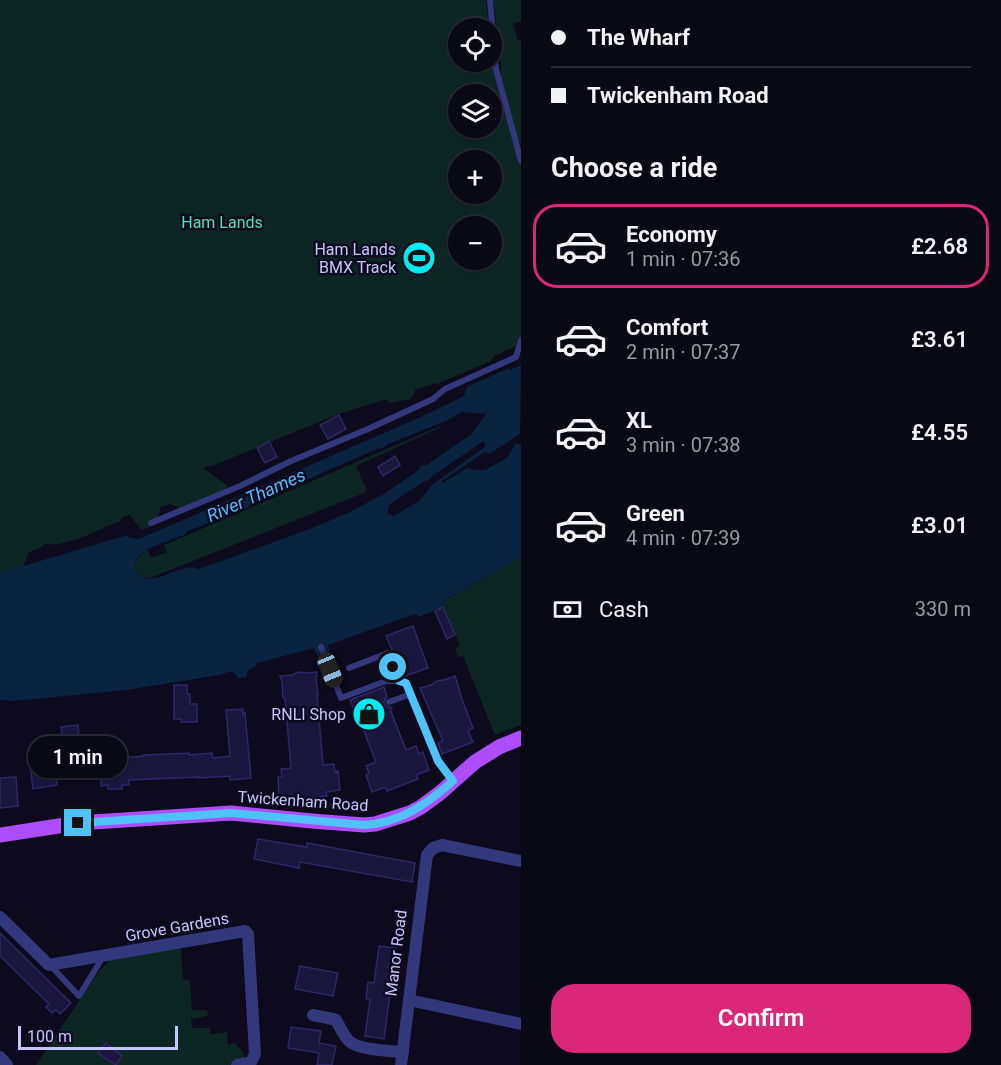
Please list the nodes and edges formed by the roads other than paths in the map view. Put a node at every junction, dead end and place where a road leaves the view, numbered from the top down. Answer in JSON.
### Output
{"nodes":[{"id":1,"x":490,"y":0,"type":"edge"},
{"id":2,"x":521,"y":161,"type":"edge"},
{"id":3,"x":521,"y":340,"type":"edge"},
{"id":4,"x":151,"y":523,"type":"dead end"},
{"id":5,"x":321,"y":647,"type":"dead end"},
{"id":6,"x":348,"y":668,"type":"dead end"},
{"id":7,"x":399,"y":681,"type":"junction"},
{"id":8,"x":411,"y":694,"type":"junction"},
{"id":9,"x":389,"y":702,"type":"dead end"},
{"id":10,"x":521,"y":738,"type":"edge"},
{"id":11,"x":453,"y":781,"type":"junction"},
{"id":12,"x":0,"y":835,"type":"edge"},
{"id":13,"x":521,"y":861,"type":"edge"},
{"id":14,"x":0,"y":917,"type":"edge"},
{"id":15,"x":103,"y":957,"type":"junction"},
{"id":16,"x":49,"y":965,"type":"junction"},
{"id":17,"x":409,"y":1000,"type":"junction"},
{"id":18,"x":313,"y":1015,"type":"dead end"},
{"id":19,"x":521,"y":1024,"type":"edge"},
{"id":20,"x":0,"y":1057,"type":"edge"},
{"id":21,"x":402,"y":1059,"type":"edge"},
{"id":22,"x":8,"y":1065,"type":"edge"},
{"id":23,"x":237,"y":1065,"type":"edge"}],
"edges":[{"from":1,"to":2,"type":"lane"},
{"from":3,"to":4,"type":"lane"},
{"from":5,"to":7,"type":"lane"},
{"from":6,"to":7,"type":"lane"},
{"from":7,"to":8,"type":"lane"},
{"from":8,"to":9,"type":"lane"},
{"from":8,"to":11,"type":"lane"},
{"from":10,"to":11,"type":"main road"},
{"from":11,"to":12,"type":"main road","name":"Twickenham Road"},
{"from":13,"to":17,"type":"street","name":"Manor Road"},
{"from":14,"to":16,"type":"street"},
{"from":15,"to":16,"type":"street","name":"Grove Gardens"},
{"from":15,"to":16,"type":"lane"},
{"from":15,"to":23,"type":"street","name":"Grove Gardens"},
{"from":17,"to":19,"type":"street"},
{"from":17,"to":21,"type":"street","name":"Manor Road"},
{"from":18,"to":21,"type":"street"},
{"from":20,"to":22,"type":"street"}]}
